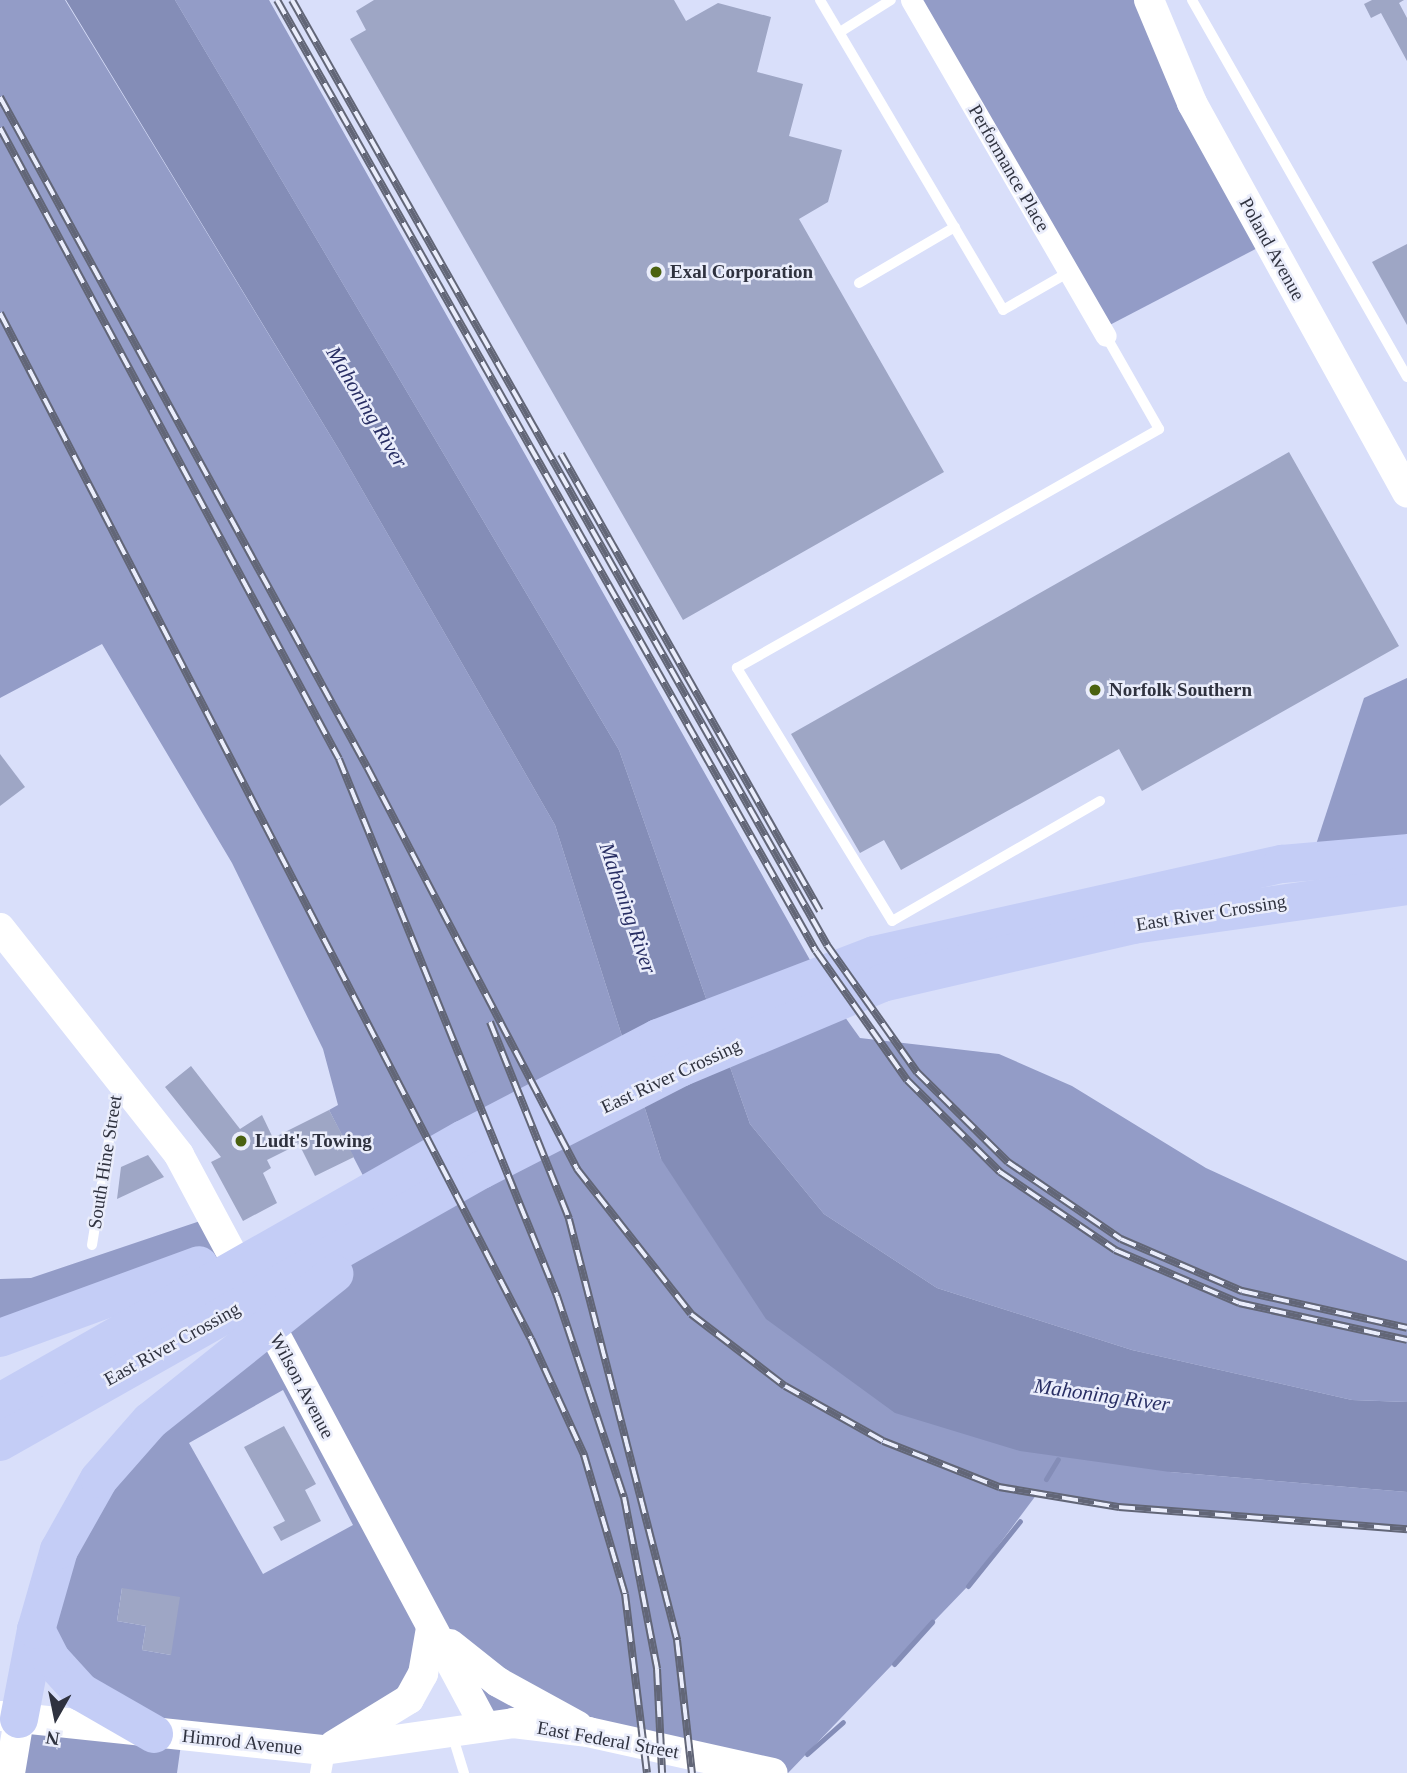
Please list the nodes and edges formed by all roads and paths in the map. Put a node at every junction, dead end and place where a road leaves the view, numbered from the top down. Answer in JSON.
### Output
{"nodes":[{"id":1,"x":820,"y":0,"type":"edge"},
{"id":2,"x":891,"y":0,"type":"edge"},
{"id":3,"x":911,"y":0,"type":"edge"},
{"id":4,"x":1149,"y":0,"type":"edge"},
{"id":5,"x":1192,"y":0,"type":"edge"},
{"id":6,"x":840,"y":32,"type":"junction"},
{"id":7,"x":954,"y":228,"type":"junction"},
{"id":8,"x":1069,"y":272,"type":"junction"},
{"id":9,"x":859,"y":283,"type":"dead end"},
{"id":10,"x":1106,"y":336,"type":"joint"},
{"id":11,"x":1407,"y":377,"type":"edge"},
{"id":12,"x":1407,"y":493,"type":"edge"},
{"id":13,"x":1100,"y":801,"type":"dead end"},
{"id":14,"x":1405,"y":846,"type":"edge"},
{"id":15,"x":1407,"y":865,"type":"edge"},
{"id":16,"x":1308,"y":869,"type":"dead end"},
{"id":17,"x":1407,"y":886,"type":"edge"},
{"id":18,"x":0,"y":928,"type":"edge"},
{"id":19,"x":119,"y":1079,"type":"junction"},
{"id":20,"x":429,"y":1199,"type":"junction"},
{"id":21,"x":92,"y":1245,"type":"dead end"},
{"id":22,"x":181,"y":1303,"type":"junction"},
{"id":23,"x":0,"y":1338,"type":"edge"},
{"id":24,"x":0,"y":1402,"type":"edge"},
{"id":25,"x":0,"y":1442,"type":"edge"},
{"id":26,"x":431,"y":1628,"type":"junction"},
{"id":27,"x":36,"y":1630,"type":"junction"},
{"id":28,"x":9,"y":1718,"type":"edge"},
{"id":29,"x":483,"y":1723,"type":"junction"},
{"id":30,"x":450,"y":1728,"type":"junction"},
{"id":31,"x":153,"y":1734,"type":"junction"},
{"id":32,"x":600,"y":1735,"type":"junction"},
{"id":33,"x":322,"y":1762,"type":"edge"},
{"id":34,"x":10,"y":1773,"type":"edge"},
{"id":35,"x":464,"y":1773,"type":"edge"},
{"id":36,"x":773,"y":1773,"type":"edge"}],
"edges":[{"from":1,"to":6,"type":"lane"},
{"from":2,"to":6,"type":"lane"},
{"from":3,"to":8,"type":"street","name":"Performance Place"},
{"from":4,"to":12,"type":"main road","name":"Poland Avenue"},
{"from":5,"to":11,"type":"lane"},
{"from":6,"to":7,"type":"lane"},
{"from":7,"to":8,"type":"lane"},
{"from":7,"to":9,"type":"lane"},
{"from":8,"to":10,"type":"street","name":"Performance Place"},
{"from":10,"to":13,"type":"lane"},
{"from":14,"to":15,"type":"lane"},
{"from":14,"to":16,"type":"street"},
{"from":14,"to":22,"type":"highway","name":"East River Crossing"},
{"from":17,"to":20,"type":"highway","name":"East River Crossing"},
{"from":18,"to":19,"type":"main road","name":"Wilson Avenue"},
{"from":19,"to":21,"type":"lane","name":"South Hine Street"},
{"from":19,"to":26,"type":"main road","name":"Wilson Avenue"},
{"from":20,"to":22,"type":"highway","name":"East River Crossing"},
{"from":20,"to":27,"type":"highway"},
{"from":22,"to":23,"type":"highway"},
{"from":22,"to":24,"type":"highway","name":"East River Crossing"},
{"from":22,"to":25,"type":"highway","name":"East River Crossing"},
{"from":26,"to":29,"type":"main road","name":"Wilson Avenue"},
{"from":26,"to":32,"type":"main road"},
{"from":26,"to":33,"type":"main road"},
{"from":27,"to":28,"type":"highway"},
{"from":27,"to":31,"type":"highway"},
{"from":28,"to":31,"type":"main road","name":"Himrod Avenue"},
{"from":28,"to":34,"type":"main road"},
{"from":29,"to":30,"type":"main road","name":"Himrod Avenue"},
{"from":29,"to":32,"type":"main road","name":"East Federal Street"},
{"from":30,"to":33,"type":"main road","name":"Himrod Avenue"},
{"from":30,"to":35,"type":"lane"},
{"from":31,"to":33,"type":"main road","name":"Himrod Avenue"},
{"from":32,"to":36,"type":"main road","name":"East Federal Street"}]}
